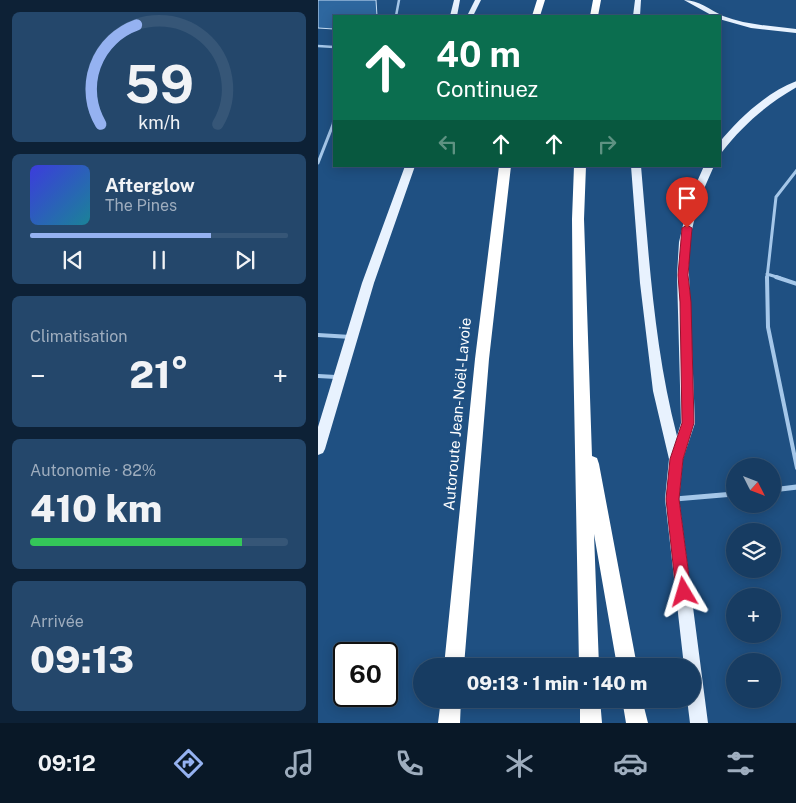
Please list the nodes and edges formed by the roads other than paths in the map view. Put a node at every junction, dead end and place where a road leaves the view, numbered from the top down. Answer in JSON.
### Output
{"nodes":[{"id":1,"x":399,"y":0,"type":"edge"},
{"id":2,"x":457,"y":0,"type":"edge"},
{"id":3,"x":478,"y":0,"type":"edge"},
{"id":4,"x":541,"y":0,"type":"edge"},
{"id":5,"x":597,"y":0,"type":"edge"},
{"id":6,"x":638,"y":0,"type":"edge"},
{"id":7,"x":687,"y":0,"type":"edge"},
{"id":8,"x":396,"y":15,"type":"edge"},
{"id":9,"x":453,"y":15,"type":"edge"},
{"id":10,"x":470,"y":15,"type":"edge"},
{"id":11,"x":536,"y":15,"type":"edge"},
{"id":12,"x":594,"y":15,"type":"edge"},
{"id":13,"x":636,"y":15,"type":"edge"},
{"id":14,"x":717,"y":15,"type":"edge"},
{"id":15,"x":721,"y":17,"type":"edge"},
{"id":16,"x":796,"y":31,"type":"edge"},
{"id":17,"x":318,"y":46,"type":"edge"},
{"id":18,"x":333,"y":47,"type":"edge"},
{"id":19,"x":796,"y":83,"type":"edge"},
{"id":20,"x":333,"y":124,"type":"edge"},
{"id":21,"x":721,"y":148,"type":"edge"},
{"id":22,"x":318,"y":162,"type":"edge"},
{"id":23,"x":410,"y":167,"type":"edge"},
{"id":24,"x":504,"y":167,"type":"edge"},
{"id":25,"x":580,"y":167,"type":"edge"},
{"id":26,"x":636,"y":167,"type":"edge"},
{"id":27,"x":709,"y":167,"type":"edge"},
{"id":28,"x":796,"y":171,"type":"edge"},
{"id":29,"x":767,"y":274,"type":"junction"},
{"id":30,"x":796,"y":284,"type":"edge"},
{"id":31,"x":318,"y":334,"type":"edge"},
{"id":32,"x":351,"y":337,"type":"junction"},
{"id":33,"x":318,"y":376,"type":"edge"},
{"id":34,"x":338,"y":378,"type":"junction"},
{"id":35,"x":582,"y":410,"type":"junction"},
{"id":36,"x":318,"y":449,"type":"edge"},
{"id":37,"x":676,"y":459,"type":"junction"},
{"id":38,"x":796,"y":468,"type":"edge"},
{"id":39,"x":796,"y":487,"type":"edge"},
{"id":40,"x":781,"y":489,"type":"edge"},
{"id":41,"x":726,"y":495,"type":"edge"},
{"id":42,"x":672,"y":499,"type":"junction"},
{"id":43,"x":455,"y":658,"type":"edge"},
{"id":44,"x":589,"y":658,"type":"edge"},
{"id":45,"x":626,"y":658,"type":"edge"},
{"id":46,"x":451,"y":708,"type":"edge"},
{"id":47,"x":590,"y":708,"type":"edge"},
{"id":48,"x":634,"y":708,"type":"edge"},
{"id":49,"x":449,"y":723,"type":"edge"},
{"id":50,"x":591,"y":723,"type":"edge"},
{"id":51,"x":637,"y":723,"type":"edge"},
{"id":52,"x":699,"y":723,"type":"edge"}],
"edges":[{"from":1,"to":8,"type":"lane"},
{"from":2,"to":9,"type":"main road"},
{"from":3,"to":10,"type":"main road"},
{"from":4,"to":11,"type":"highway"},
{"from":5,"to":12,"type":"highway"},
{"from":6,"to":13,"type":"main road"},
{"from":7,"to":14,"type":"main road"},
{"from":15,"to":16,"type":"main road"},
{"from":17,"to":18,"type":"lane"},
{"from":19,"to":21,"type":"main road"},
{"from":20,"to":22,"type":"lane"},
{"from":23,"to":32,"type":"main road"},
{"from":24,"to":43,"type":"highway","name":"Autoroute Jean-Noël-Lavoie"},
{"from":25,"to":35,"type":"highway"},
{"from":26,"to":37,"type":"main road"},
{"from":27,"to":37,"type":"main road"},
{"from":28,"to":29,"type":"lane"},
{"from":29,"to":30,"type":"lane"},
{"from":29,"to":38,"type":"lane"},
{"from":31,"to":32,"type":"lane"},
{"from":32,"to":34,"type":"main road"},
{"from":33,"to":34,"type":"lane"},
{"from":34,"to":36,"type":"main road"},
{"from":35,"to":44,"type":"highway"},
{"from":35,"to":45,"type":"highway"},
{"from":37,"to":42,"type":"main road"},
{"from":39,"to":40,"type":"lane"},
{"from":41,"to":42,"type":"lane"},
{"from":42,"to":52,"type":"main road"},
{"from":46,"to":49,"type":"highway"},
{"from":47,"to":50,"type":"highway"},
{"from":48,"to":51,"type":"highway"}]}
